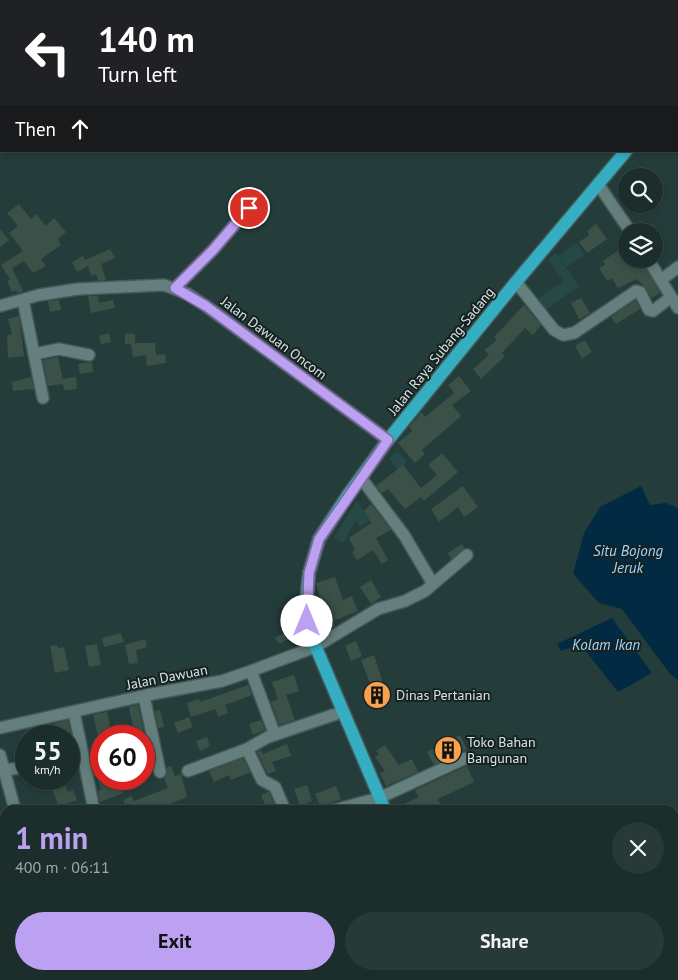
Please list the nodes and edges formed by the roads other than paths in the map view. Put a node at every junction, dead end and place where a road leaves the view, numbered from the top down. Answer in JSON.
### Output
{"nodes":[{"id":1,"x":625,"y":152,"type":"edge"},
{"id":2,"x":598,"y":184,"type":"junction"},
{"id":3,"x":249,"y":208,"type":"dead end"},
{"id":4,"x":625,"y":223,"type":"edge"},
{"id":5,"x":654,"y":268,"type":"edge"},
{"id":6,"x":678,"y":268,"type":"edge"},
{"id":7,"x":661,"y":280,"type":"junction"},
{"id":8,"x":516,"y":282,"type":"junction"},
{"id":9,"x":175,"y":288,"type":"junction"},
{"id":10,"x":672,"y":297,"type":"junction"},
{"id":11,"x":23,"y":300,"type":"junction"},
{"id":12,"x":0,"y":306,"type":"edge"},
{"id":13,"x":678,"y":308,"type":"edge"},
{"id":14,"x":34,"y":354,"type":"junction"},
{"id":15,"x":90,"y":354,"type":"dead end"},
{"id":16,"x":43,"y":398,"type":"dead end"},
{"id":17,"x":388,"y":440,"type":"junction"},
{"id":18,"x":361,"y":478,"type":"junction"},
{"id":19,"x":467,"y":555,"type":"dead end"},
{"id":20,"x":433,"y":584,"type":"junction"},
{"id":21,"x":314,"y":647,"type":"junction"},
{"id":22,"x":251,"y":671,"type":"junction"},
{"id":23,"x":144,"y":696,"type":"junction"},
{"id":24,"x":74,"y":712,"type":"junction"},
{"id":25,"x":342,"y":712,"type":"junction"},
{"id":26,"x":0,"y":728,"type":"edge"},
{"id":27,"x":275,"y":735,"type":"junction"},
{"id":28,"x":247,"y":749,"type":"junction"},
{"id":29,"x":466,"y":758,"type":"dead end"},
{"id":30,"x":2,"y":765,"type":"edge"},
{"id":31,"x":15,"y":767,"type":"edge"},
{"id":32,"x":188,"y":770,"type":"dead end"},
{"id":33,"x":160,"y":772,"type":"dead end"},
{"id":34,"x":379,"y":798,"type":"junction"},
{"id":35,"x":14,"y":805,"type":"edge"},
{"id":36,"x":93,"y":805,"type":"edge"},
{"id":37,"x":283,"y":805,"type":"edge"},
{"id":38,"x":353,"y":805,"type":"edge"},
{"id":39,"x":382,"y":805,"type":"edge"}],
"edges":[{"from":1,"to":2,"type":"main road","name":"Jalan Raya Subang-Sadang"},
{"from":2,"to":4,"type":"street"},
{"from":2,"to":8,"type":"main road","name":"Jalan Raya Subang-Sadang"},
{"from":3,"to":9,"type":"street"},
{"from":5,"to":7,"type":"street"},
{"from":6,"to":7,"type":"street"},
{"from":7,"to":10,"type":"street"},
{"from":8,"to":10,"type":"street"},
{"from":8,"to":17,"type":"main road","name":"Jalan Raya Subang-Sadang"},
{"from":9,"to":11,"type":"street","name":"Jalan Dawuan Oncom"},
{"from":9,"to":17,"type":"street","name":"Jalan Dawuan Oncom"},
{"from":10,"to":13,"type":"street"},
{"from":11,"to":12,"type":"street","name":"Jalan Dawuan Oncom"},
{"from":11,"to":14,"type":"street"},
{"from":14,"to":15,"type":"street"},
{"from":14,"to":16,"type":"street"},
{"from":17,"to":18,"type":"main road","name":"Jalan Raya Subang-Sadang"},
{"from":18,"to":20,"type":"street"},
{"from":18,"to":21,"type":"main road","name":"Jalan Raya Subang-Sadang"},
{"from":19,"to":20,"type":"street","name":"Jalan Dawuan"},
{"from":20,"to":21,"type":"street","name":"Jalan Dawuan"},
{"from":21,"to":22,"type":"street","name":"Jalan Dawuan"},
{"from":21,"to":25,"type":"main road","name":"Jalan Raya Subang-Sadang"},
{"from":22,"to":23,"type":"street","name":"Jalan Dawuan"},
{"from":22,"to":27,"type":"street"},
{"from":23,"to":24,"type":"street","name":"Jalan Dawuan"},
{"from":23,"to":33,"type":"street"},
{"from":24,"to":26,"type":"street","name":"Jalan Dawuan"},
{"from":24,"to":36,"type":"street"},
{"from":25,"to":27,"type":"street"},
{"from":25,"to":34,"type":"main road","name":"Jalan Raya Subang-Sadang"},
{"from":27,"to":28,"type":"street"},
{"from":28,"to":32,"type":"street"},
{"from":28,"to":37,"type":"street"},
{"from":29,"to":34,"type":"street"},
{"from":30,"to":31,"type":"street"},
{"from":30,"to":35,"type":"street"},
{"from":34,"to":38,"type":"street"},
{"from":34,"to":39,"type":"main road","name":"Jalan Raya Subang-Sadang"}]}
